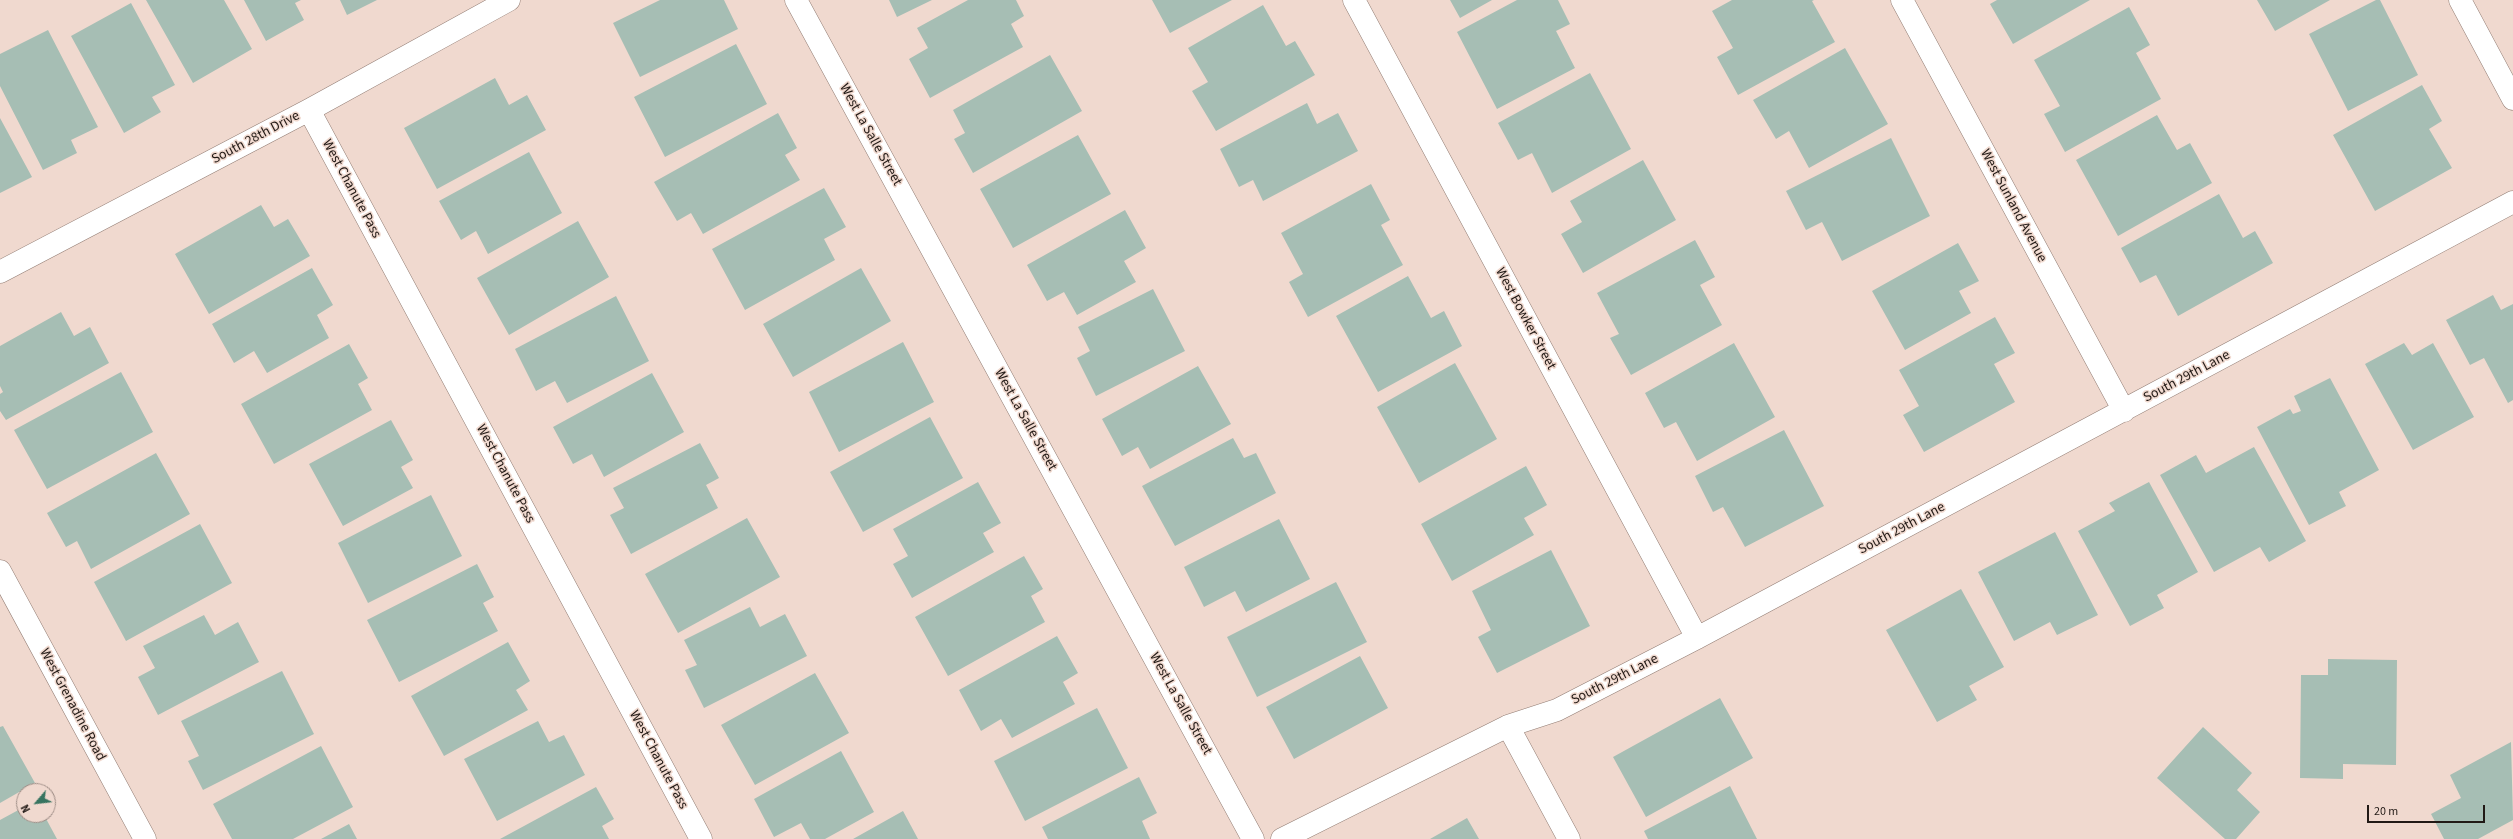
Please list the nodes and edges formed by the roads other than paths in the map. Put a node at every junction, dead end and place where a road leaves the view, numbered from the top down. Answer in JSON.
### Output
{"nodes":[{"id":1,"x":509,"y":0,"type":"edge"},
{"id":2,"x":796,"y":0,"type":"edge"},
{"id":3,"x":1354,"y":0,"type":"edge"},
{"id":4,"x":1902,"y":0,"type":"edge"},
{"id":5,"x":2460,"y":0,"type":"edge"},
{"id":6,"x":2513,"y":99,"type":"edge"},
{"id":7,"x":309,"y":110,"type":"junction"},
{"id":8,"x":2513,"y":202,"type":"edge"},
{"id":9,"x":0,"y":272,"type":"edge"},
{"id":10,"x":2124,"y":411,"type":"junction"},
{"id":11,"x":0,"y":571,"type":"edge"},
{"id":12,"x":1697,"y":638,"type":"junction"},
{"id":13,"x":1508,"y":726,"type":"junction"},
{"id":14,"x":145,"y":839,"type":"edge"},
{"id":15,"x":701,"y":839,"type":"edge"},
{"id":16,"x":1253,"y":839,"type":"edge"},
{"id":17,"x":1282,"y":839,"type":"edge"},
{"id":18,"x":1570,"y":839,"type":"edge"}],
"edges":[{"from":1,"to":7,"type":"street","name":"South 28th Drive"},
{"from":2,"to":16,"type":"street","name":"West La Salle Street"},
{"from":3,"to":12,"type":"street","name":"West Bowker Street"},
{"from":4,"to":10,"type":"street","name":"West Sunland Avenue"},
{"from":5,"to":6,"type":"street"},
{"from":7,"to":9,"type":"street","name":"South 28th Drive"},
{"from":7,"to":15,"type":"street","name":"West Chanute Pass"},
{"from":8,"to":10,"type":"street","name":"South 29th Lane"},
{"from":10,"to":12,"type":"street","name":"South 29th Lane"},
{"from":11,"to":14,"type":"street","name":"West Grenadine Road"},
{"from":12,"to":13,"type":"street","name":"South 29th Lane"},
{"from":13,"to":17,"type":"street","name":"South 29th Lane"},
{"from":13,"to":18,"type":"street"}]}
